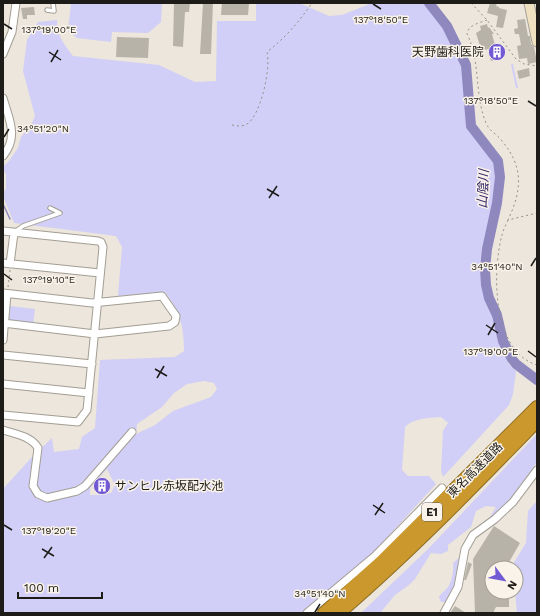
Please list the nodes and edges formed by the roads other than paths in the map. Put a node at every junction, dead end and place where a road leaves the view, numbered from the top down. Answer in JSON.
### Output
{"nodes":[{"id":1,"x":16,"y":3,"type":"edge"},
{"id":2,"x":53,"y":3,"type":"edge"},
{"id":3,"x":529,"y":3,"type":"edge"},
{"id":4,"x":47,"y":10,"type":"dead end"},
{"id":5,"x":537,"y":42,"type":"edge"},
{"id":6,"x":3,"y":54,"type":"edge"},
{"id":7,"x":3,"y":98,"type":"edge"},
{"id":8,"x":3,"y":156,"type":"edge"},
{"id":9,"x":50,"y":208,"type":"dead end"},
{"id":10,"x":3,"y":231,"type":"edge"},
{"id":11,"x":14,"y":233,"type":"junction"},
{"id":12,"x":7,"y":264,"type":"edge"},
{"id":13,"x":100,"y":273,"type":"junction"},
{"id":14,"x":5,"y":294,"type":"edge"},
{"id":15,"x":98,"y":302,"type":"junction"},
{"id":16,"x":4,"y":323,"type":"edge"},
{"id":17,"x":95,"y":334,"type":"junction"},
{"id":18,"x":3,"y":340,"type":"edge"},
{"id":19,"x":3,"y":355,"type":"edge"},
{"id":20,"x":92,"y":364,"type":"junction"},
{"id":21,"x":3,"y":384,"type":"edge"},
{"id":22,"x":89,"y":393,"type":"junction"},
{"id":23,"x":537,"y":407,"type":"edge"},
{"id":24,"x":3,"y":415,"type":"edge"},
{"id":25,"x":537,"y":421,"type":"edge"},
{"id":26,"x":3,"y":430,"type":"edge"},
{"id":27,"x":132,"y":432,"type":"dead end"},
{"id":28,"x":537,"y":470,"type":"edge"},
{"id":29,"x":442,"y":488,"type":"dead end"},
{"id":30,"x":308,"y":613,"type":"edge"},
{"id":31,"x":324,"y":613,"type":"edge"},
{"id":32,"x":339,"y":613,"type":"edge"},
{"id":33,"x":444,"y":613,"type":"edge"}],
"edges":[{"from":1,"to":6,"type":"street"},
{"from":2,"to":4,"type":"lane"},
{"from":3,"to":5,"type":"main road"},
{"from":7,"to":8,"type":"street"},
{"from":9,"to":11,"type":"lane"},
{"from":10,"to":11,"type":"street"},
{"from":11,"to":12,"type":"street"},
{"from":11,"to":13,"type":"street"},
{"from":12,"to":13,"type":"street"},
{"from":13,"to":15,"type":"street"},
{"from":14,"to":15,"type":"street"},
{"from":14,"to":16,"type":"street"},
{"from":15,"to":17,"type":"street"},
{"from":15,"to":17,"type":"street"},
{"from":16,"to":17,"type":"street"},
{"from":16,"to":18,"type":"street"},
{"from":17,"to":20,"type":"street"},
{"from":19,"to":20,"type":"street"},
{"from":20,"to":22,"type":"street"},
{"from":21,"to":22,"type":"street"},
{"from":22,"to":24,"type":"street"},
{"from":23,"to":31,"type":"highway","name":"東名高速道路","number":"E1"},
{"from":25,"to":32,"type":"highway","name":"東名高速道路","number":"E1"},
{"from":26,"to":27,"type":"street"},
{"from":28,"to":33,"type":"street"},
{"from":29,"to":30,"type":"street"}]}
